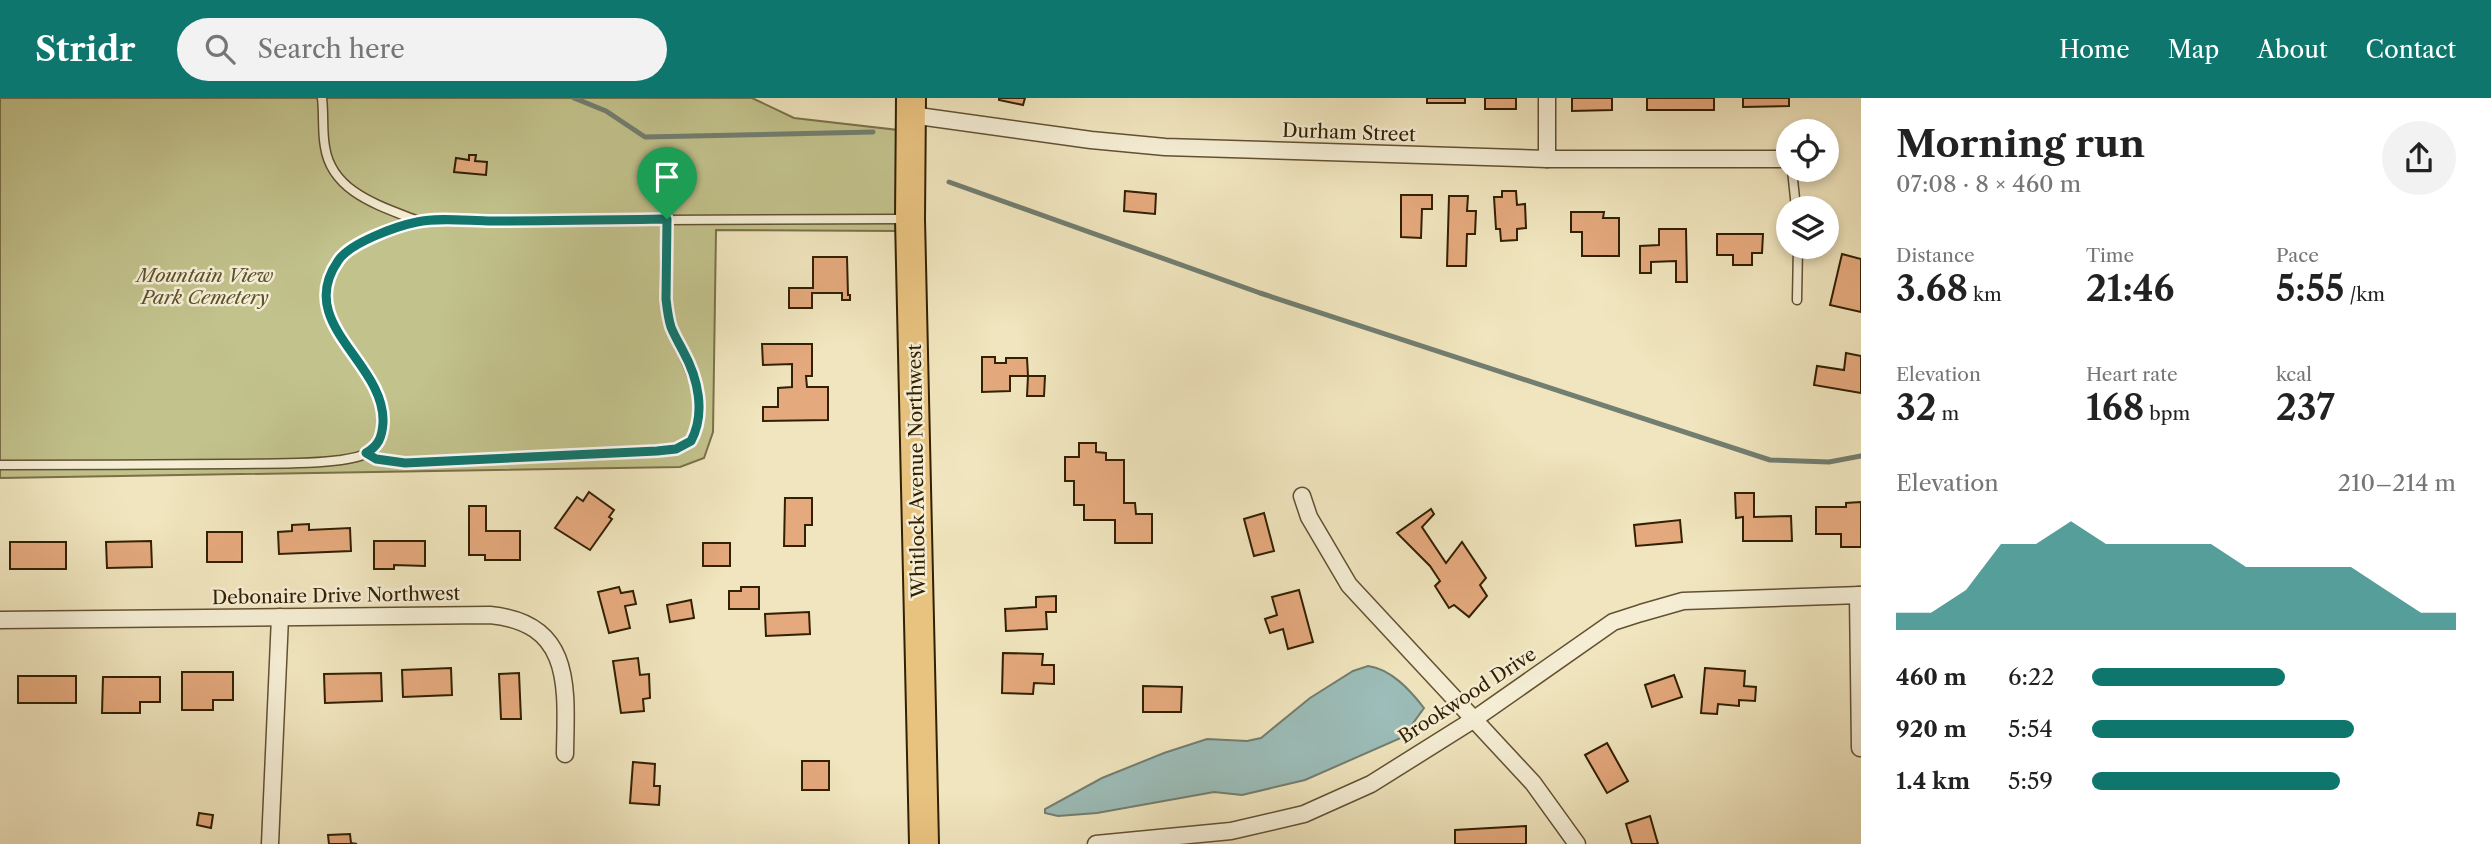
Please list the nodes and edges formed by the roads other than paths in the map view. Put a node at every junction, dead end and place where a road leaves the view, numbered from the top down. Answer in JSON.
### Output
{"nodes":[{"id":1,"x":322,"y":98,"type":"edge"},
{"id":2,"x":1547,"y":98,"type":"edge"},
{"id":3,"x":911,"y":106,"type":"edge"},
{"id":4,"x":1547,"y":159,"type":"junction"},
{"id":5,"x":1776,"y":159,"type":"edge"},
{"id":6,"x":667,"y":219,"type":"junction"},
{"id":7,"x":910,"y":219,"type":"junction"},
{"id":8,"x":419,"y":221,"type":"junction"},
{"id":9,"x":1798,"y":259,"type":"edge"},
{"id":10,"x":1797,"y":300,"type":"dead end"},
{"id":11,"x":366,"y":453,"type":"junction"},
{"id":12,"x":0,"y":465,"type":"edge"},
{"id":13,"x":1302,"y":496,"type":"dead end"},
{"id":14,"x":1859,"y":595,"type":"edge"},
{"id":15,"x":280,"y":617,"type":"junction"},
{"id":16,"x":0,"y":621,"type":"edge"},
{"id":17,"x":1473,"y":720,"type":"junction"},
{"id":18,"x":1860,"y":748,"type":"edge"},
{"id":19,"x":565,"y":754,"type":"dead end"},
{"id":20,"x":270,"y":844,"type":"edge"},
{"id":21,"x":924,"y":844,"type":"edge"},
{"id":22,"x":1096,"y":844,"type":"edge"},
{"id":23,"x":1577,"y":844,"type":"edge"}],
"edges":[{"from":1,"to":8,"type":"lane"},
{"from":2,"to":4,"type":"street"},
{"from":3,"to":4,"type":"street","name":"Durham Street"},
{"from":3,"to":7,"type":"highway","name":"Whitlock Avenue Northwest"},
{"from":4,"to":5,"type":"street","name":"Durham Street"},
{"from":6,"to":7,"type":"lane"},
{"from":6,"to":8,"type":"lane"},
{"from":6,"to":11,"type":"lane"},
{"from":7,"to":21,"type":"highway","name":"Whitlock Avenue Northwest"},
{"from":8,"to":11,"type":"lane"},
{"from":9,"to":10,"type":"lane"},
{"from":11,"to":12,"type":"lane"},
{"from":13,"to":17,"type":"street"},
{"from":14,"to":17,"type":"street","name":"Brookwood Drive"},
{"from":14,"to":18,"type":"street"},
{"from":15,"to":16,"type":"street","name":"Debonaire Drive Northwest"},
{"from":15,"to":19,"type":"street","name":"Debonaire Drive Northwest"},
{"from":15,"to":20,"type":"street"},
{"from":17,"to":22,"type":"street","name":"Brookwood Drive"},
{"from":17,"to":23,"type":"street"}]}
